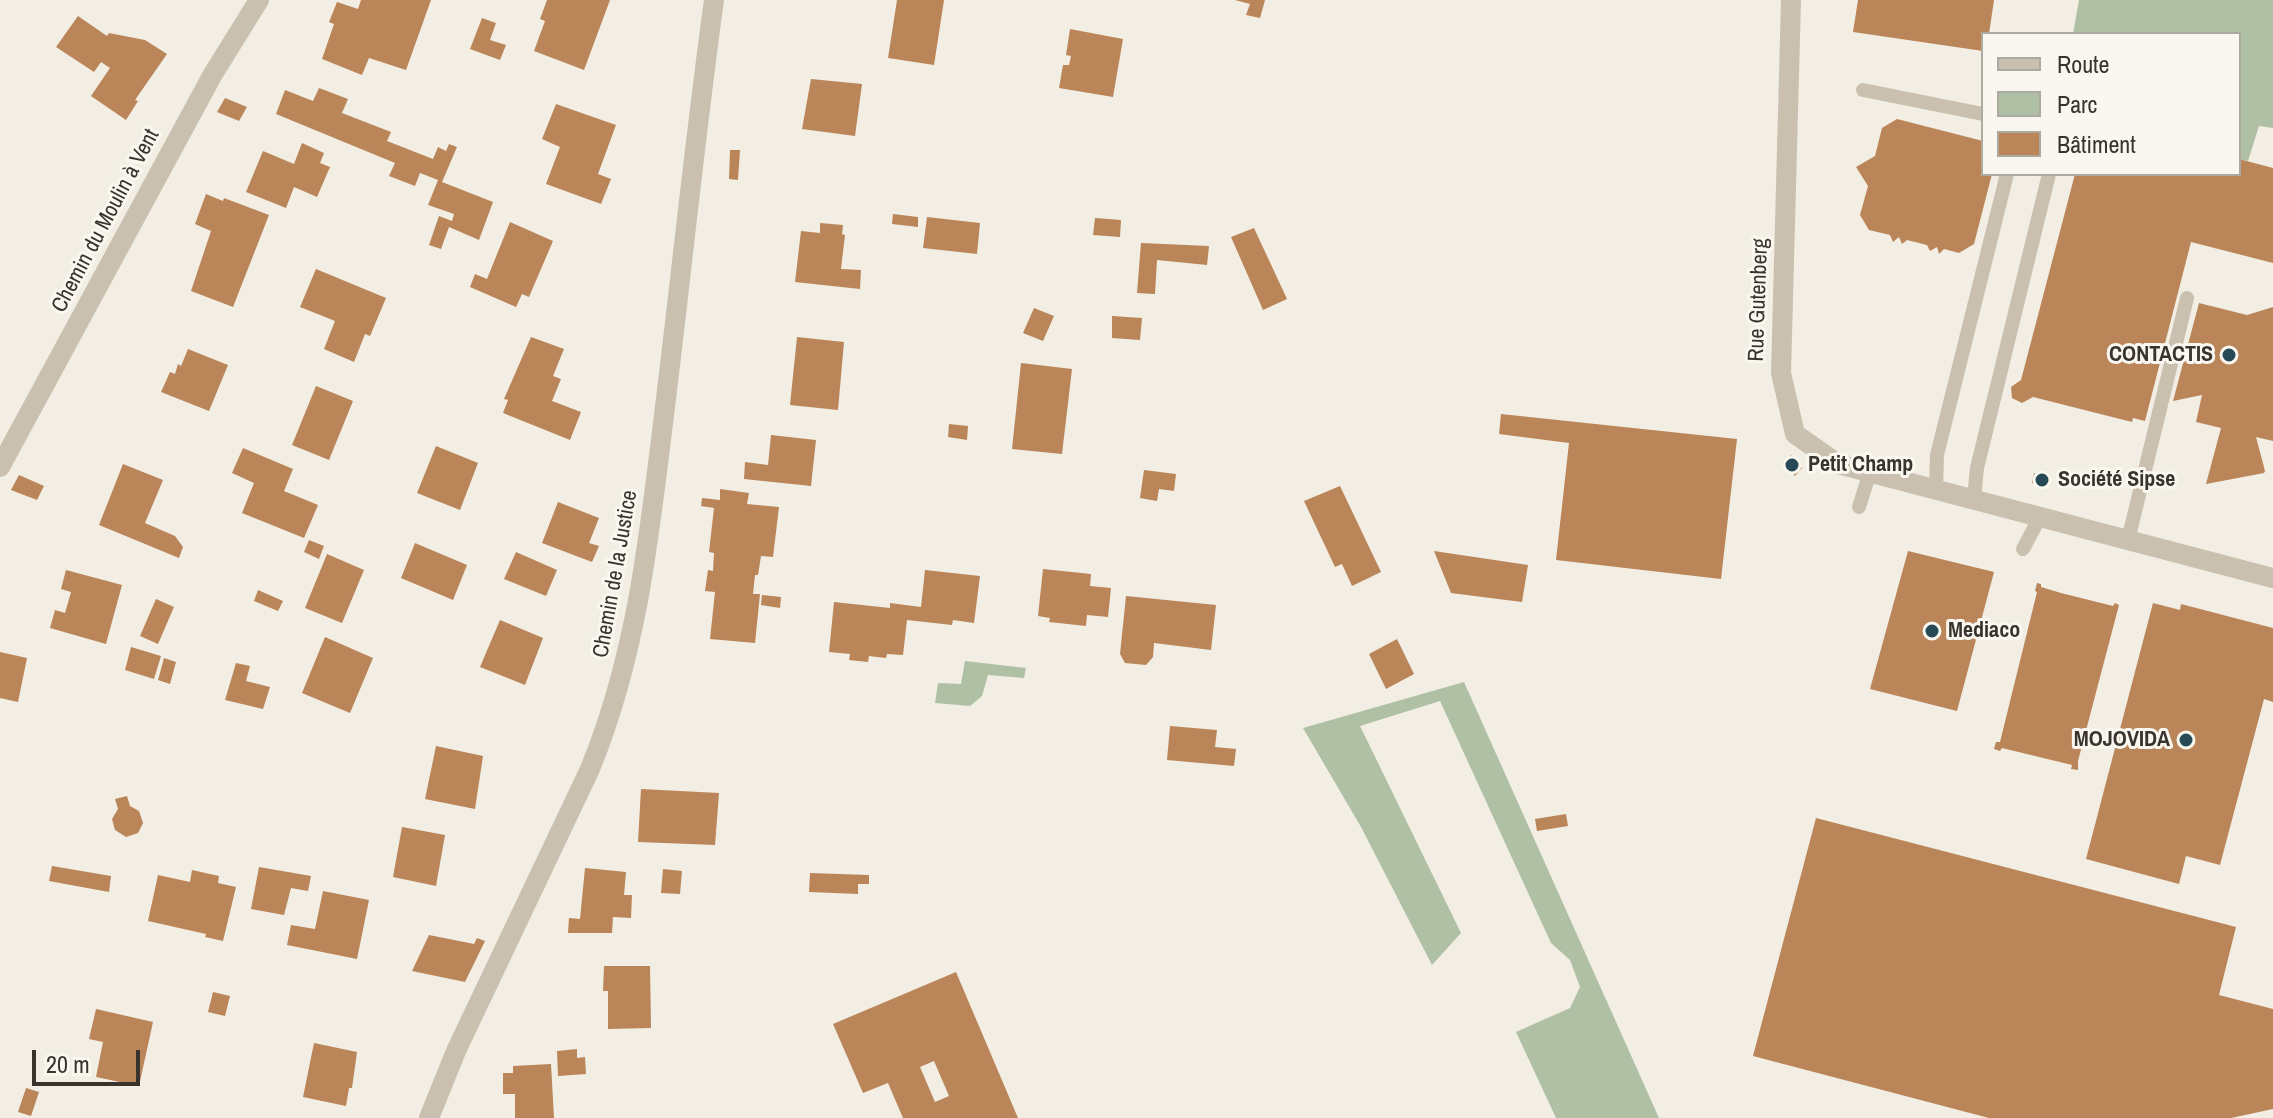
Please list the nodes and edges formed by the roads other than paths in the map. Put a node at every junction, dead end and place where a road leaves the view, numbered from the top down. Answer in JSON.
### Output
{"nodes":[{"id":1,"x":259,"y":0,"type":"edge"},
{"id":2,"x":714,"y":0,"type":"edge"},
{"id":3,"x":1791,"y":0,"type":"edge"},
{"id":4,"x":1863,"y":90,"type":"dead end"},
{"id":5,"x":1981,"y":114,"type":"edge"},
{"id":6,"x":2007,"y":176,"type":"edge"},
{"id":7,"x":2049,"y":176,"type":"edge"},
{"id":8,"x":2187,"y":298,"type":"dead end"},
{"id":9,"x":0,"y":467,"type":"edge"},
{"id":10,"x":1870,"y":472,"type":"junction"},
{"id":11,"x":1936,"y":489,"type":"junction"},
{"id":12,"x":1974,"y":499,"type":"junction"},
{"id":13,"x":1859,"y":507,"type":"dead end"},
{"id":14,"x":2040,"y":517,"type":"junction"},
{"id":15,"x":2128,"y":540,"type":"junction"},
{"id":16,"x":2023,"y":549,"type":"dead end"},
{"id":17,"x":2273,"y":578,"type":"edge"},
{"id":18,"x":429,"y":1118,"type":"edge"}],
"edges":[{"from":1,"to":9,"type":"street","name":"Chemin du Moulin à Vent"},
{"from":2,"to":18,"type":"street","name":"Chemin de la Justice"},
{"from":3,"to":10,"type":"street","name":"Rue Gutenberg"},
{"from":4,"to":5,"type":"lane"},
{"from":6,"to":11,"type":"lane"},
{"from":7,"to":12,"type":"lane"},
{"from":8,"to":15,"type":"lane"},
{"from":10,"to":11,"type":"street","name":"Rue Gutenberg"},
{"from":10,"to":13,"type":"lane"},
{"from":11,"to":12,"type":"street","name":"Rue Gutenberg"},
{"from":12,"to":14,"type":"street","name":"Rue Gutenberg"},
{"from":14,"to":15,"type":"street","name":"Rue Gutenberg"},
{"from":14,"to":16,"type":"lane"},
{"from":15,"to":17,"type":"street","name":"Rue Gutenberg"}]}
